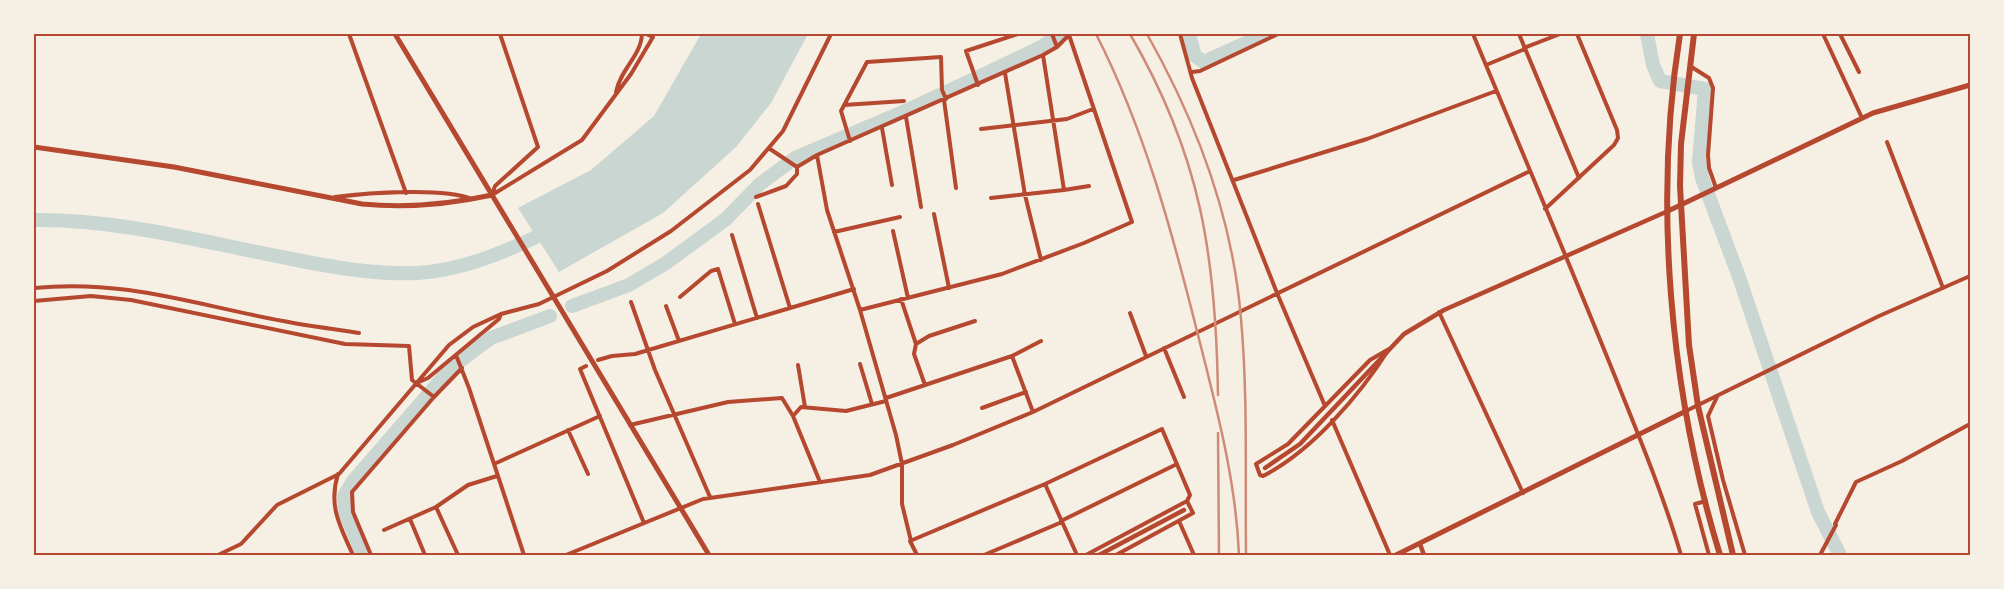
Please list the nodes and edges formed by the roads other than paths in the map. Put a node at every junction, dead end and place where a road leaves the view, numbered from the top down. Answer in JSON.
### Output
{"nodes":[{"id":1,"x":349,"y":34,"type":"edge"},
{"id":2,"x":395,"y":34,"type":"edge"},
{"id":3,"x":500,"y":34,"type":"edge"},
{"id":4,"x":642,"y":34,"type":"edge"},
{"id":5,"x":646,"y":34,"type":"edge"},
{"id":6,"x":832,"y":34,"type":"edge"},
{"id":7,"x":1018,"y":34,"type":"edge"},
{"id":8,"x":1070,"y":34,"type":"edge"},
{"id":9,"x":1180,"y":34,"type":"edge"},
{"id":10,"x":1278,"y":34,"type":"edge"},
{"id":11,"x":1473,"y":34,"type":"edge"},
{"id":12,"x":1519,"y":34,"type":"edge"},
{"id":13,"x":1560,"y":34,"type":"edge"},
{"id":14,"x":1578,"y":34,"type":"edge"},
{"id":15,"x":1680,"y":34,"type":"edge"},
{"id":16,"x":1694,"y":34,"type":"edge"},
{"id":17,"x":1823,"y":34,"type":"edge"},
{"id":18,"x":1840,"y":34,"type":"edge"},
{"id":19,"x":1052,"y":35,"type":"edge"},
{"id":20,"x":1056,"y":45,"type":"junction"},
{"id":21,"x":1525,"y":48,"type":"junction"},
{"id":22,"x":1043,"y":55,"type":"junction"},
{"id":23,"x":1486,"y":65,"type":"junction"},
{"id":24,"x":1690,"y":66,"type":"junction"},
{"id":25,"x":1192,"y":72,"type":"junction"},
{"id":26,"x":1859,"y":72,"type":"dead end"},
{"id":27,"x":1005,"y":73,"type":"junction"},
{"id":28,"x":978,"y":84,"type":"junction"},
{"id":29,"x":1970,"y":85,"type":"edge"},
{"id":30,"x":1496,"y":91,"type":"junction"},
{"id":31,"x":616,"y":94,"type":"junction"},
{"id":32,"x":945,"y":99,"type":"junction"},
{"id":33,"x":904,"y":101,"type":"dead end"},
{"id":34,"x":844,"y":105,"type":"junction"},
{"id":35,"x":1093,"y":109,"type":"junction"},
{"id":36,"x":906,"y":117,"type":"junction"},
{"id":37,"x":1862,"y":118,"type":"junction"},
{"id":38,"x":1053,"y":121,"type":"junction"},
{"id":39,"x":1014,"y":126,"type":"junction"},
{"id":40,"x":882,"y":128,"type":"junction"},
{"id":41,"x":981,"y":129,"type":"dead end"},
{"id":42,"x":850,"y":139,"type":"junction"},
{"id":43,"x":1886,"y":142,"type":"dead end"},
{"id":44,"x":34,"y":147,"type":"edge"},
{"id":45,"x":770,"y":149,"type":"junction"},
{"id":46,"x":817,"y":156,"type":"junction"},
{"id":47,"x":797,"y":167,"type":"junction"},
{"id":48,"x":1530,"y":171,"type":"junction"},
{"id":49,"x":1579,"y":178,"type":"junction"},
{"id":50,"x":1234,"y":180,"type":"junction"},
{"id":51,"x":892,"y":185,"type":"dead end"},
{"id":52,"x":1089,"y":186,"type":"dead end"},
{"id":53,"x":956,"y":188,"type":"dead end"},
{"id":54,"x":1715,"y":189,"type":"junction"},
{"id":55,"x":1064,"y":190,"type":"junction"},
{"id":56,"x":406,"y":193,"type":"junction"},
{"id":57,"x":492,"y":195,"type":"junction"},
{"id":58,"x":1025,"y":195,"type":"junction"},
{"id":59,"x":756,"y":197,"type":"dead end"},
{"id":60,"x":328,"y":198,"type":"junction"},
{"id":61,"x":991,"y":198,"type":"dead end"},
{"id":62,"x":473,"y":199,"type":"junction"},
{"id":63,"x":758,"y":204,"type":"dead end"},
{"id":64,"x":1681,"y":204,"type":"junction"},
{"id":65,"x":921,"y":208,"type":"dead end"},
{"id":66,"x":1545,"y":209,"type":"junction"},
{"id":67,"x":1668,"y":211,"type":"junction"},
{"id":68,"x":934,"y":214,"type":"dead end"},
{"id":69,"x":900,"y":217,"type":"dead end"},
{"id":70,"x":893,"y":230,"type":"dead end"},
{"id":71,"x":834,"y":232,"type":"junction"},
{"id":72,"x":732,"y":236,"type":"dead end"},
{"id":73,"x":1567,"y":256,"type":"junction"},
{"id":74,"x":1040,"y":260,"type":"junction"},
{"id":75,"x":1970,"y":276,"type":"edge"},
{"id":76,"x":34,"y":288,"type":"edge"},
{"id":77,"x":949,"y":288,"type":"junction"},
{"id":78,"x":1943,"y":288,"type":"junction"},
{"id":79,"x":854,"y":289,"type":"junction"},
{"id":80,"x":1277,"y":293,"type":"junction"},
{"id":81,"x":554,"y":297,"type":"junction"},
{"id":82,"x":680,"y":297,"type":"dead end"},
{"id":83,"x":908,"y":298,"type":"junction"},
{"id":84,"x":34,"y":300,"type":"edge"},
{"id":85,"x":901,"y":300,"type":"junction"},
{"id":86,"x":630,"y":302,"type":"dead end"},
{"id":87,"x":666,"y":306,"type":"dead end"},
{"id":88,"x":790,"y":308,"type":"junction"},
{"id":89,"x":860,"y":310,"type":"junction"},
{"id":90,"x":1440,"y":312,"type":"junction"},
{"id":91,"x":1130,"y":313,"type":"dead end"},
{"id":92,"x":501,"y":314,"type":"junction"},
{"id":93,"x":757,"y":318,"type":"junction"},
{"id":94,"x":974,"y":322,"type":"dead end"},
{"id":95,"x":735,"y":324,"type":"junction"},
{"id":96,"x":359,"y":333,"type":"dead end"},
{"id":97,"x":679,"y":341,"type":"junction"},
{"id":98,"x":1041,"y":341,"type":"dead end"},
{"id":99,"x":916,"y":344,"type":"junction"},
{"id":100,"x":1164,"y":348,"type":"junction"},
{"id":101,"x":1388,"y":349,"type":"junction"},
{"id":102,"x":648,"y":350,"type":"junction"},
{"id":103,"x":457,"y":356,"type":"junction"},
{"id":104,"x":1012,"y":356,"type":"junction"},
{"id":105,"x":1146,"y":356,"type":"junction"},
{"id":106,"x":598,"y":360,"type":"dead end"},
{"id":107,"x":860,"y":364,"type":"dead end"},
{"id":108,"x":798,"y":365,"type":"dead end"},
{"id":109,"x":586,"y":366,"type":"dead end"},
{"id":110,"x":461,"y":367,"type":"junction"},
{"id":111,"x":417,"y":383,"type":"junction"},
{"id":112,"x":925,"y":385,"type":"junction"},
{"id":113,"x":1026,"y":392,"type":"junction"},
{"id":114,"x":1717,"y":396,"type":"junction"},
{"id":115,"x":434,"y":397,"type":"junction"},
{"id":116,"x":1184,"y":397,"type":"dead end"},
{"id":117,"x":886,"y":399,"type":"junction"},
{"id":118,"x":872,"y":404,"type":"junction"},
{"id":119,"x":1325,"y":406,"type":"junction"},
{"id":120,"x":1698,"y":406,"type":"junction"},
{"id":121,"x":805,"y":407,"type":"junction"},
{"id":122,"x":982,"y":408,"type":"dead end"},
{"id":123,"x":1686,"y":411,"type":"junction"},
{"id":124,"x":1033,"y":412,"type":"junction"},
{"id":125,"x":674,"y":413,"type":"junction"},
{"id":126,"x":600,"y":416,"type":"junction"},
{"id":127,"x":793,"y":416,"type":"junction"},
{"id":128,"x":1332,"y":420,"type":"junction"},
{"id":129,"x":1970,"y":424,"type":"edge"},
{"id":130,"x":630,"y":425,"type":"junction"},
{"id":131,"x":568,"y":430,"type":"junction"},
{"id":132,"x":1638,"y":435,"type":"junction"},
{"id":133,"x":494,"y":464,"type":"junction"},
{"id":134,"x":902,"y":464,"type":"junction"},
{"id":135,"x":1177,"y":464,"type":"junction"},
{"id":136,"x":1265,"y":468,"type":"dead end"},
{"id":137,"x":339,"y":474,"type":"junction"},
{"id":138,"x":588,"y":474,"type":"dead end"},
{"id":139,"x":497,"y":476,"type":"junction"},
{"id":140,"x":820,"y":482,"type":"junction"},
{"id":141,"x":1045,"y":484,"type":"junction"},
{"id":142,"x":1523,"y":493,"type":"junction"},
{"id":143,"x":710,"y":497,"type":"junction"},
{"id":144,"x":1187,"y":501,"type":"junction"},
{"id":145,"x":1706,"y":501,"type":"junction"},
{"id":146,"x":436,"y":507,"type":"junction"},
{"id":147,"x":680,"y":508,"type":"junction"},
{"id":148,"x":1184,"y":510,"type":"dead end"},
{"id":149,"x":410,"y":519,"type":"junction"},
{"id":150,"x":1179,"y":521,"type":"junction"},
{"id":151,"x":1062,"y":522,"type":"junction"},
{"id":152,"x":644,"y":523,"type":"junction"},
{"id":153,"x":384,"y":530,"type":"dead end"},
{"id":154,"x":911,"y":541,"type":"junction"},
{"id":155,"x":1420,"y":544,"type":"junction"},
{"id":156,"x":218,"y":555,"type":"edge"},
{"id":157,"x":352,"y":555,"type":"edge"},
{"id":158,"x":370,"y":555,"type":"edge"},
{"id":159,"x":425,"y":555,"type":"edge"},
{"id":160,"x":458,"y":555,"type":"edge"},
{"id":161,"x":524,"y":555,"type":"edge"},
{"id":162,"x":566,"y":555,"type":"edge"},
{"id":163,"x":709,"y":555,"type":"edge"},
{"id":164,"x":917,"y":555,"type":"edge"},
{"id":165,"x":984,"y":555,"type":"edge"},
{"id":166,"x":1076,"y":555,"type":"edge"},
{"id":167,"x":1086,"y":555,"type":"edge"},
{"id":168,"x":1099,"y":555,"type":"edge"},
{"id":169,"x":1116,"y":555,"type":"edge"},
{"id":170,"x":1194,"y":555,"type":"edge"},
{"id":171,"x":1390,"y":555,"type":"edge"},
{"id":172,"x":1396,"y":555,"type":"edge"},
{"id":173,"x":1424,"y":555,"type":"edge"},
{"id":174,"x":1681,"y":555,"type":"edge"},
{"id":175,"x":1709,"y":555,"type":"edge"},
{"id":176,"x":1720,"y":555,"type":"edge"},
{"id":177,"x":1733,"y":555,"type":"edge"},
{"id":178,"x":1746,"y":555,"type":"edge"},
{"id":179,"x":1820,"y":555,"type":"edge"}],
"edges":[{"from":1,"to":56,"type":"street"},
{"from":2,"to":57,"type":"main road"},
{"from":3,"to":57,"type":"street"},
{"from":4,"to":31,"type":"street"},
{"from":5,"to":31,"type":"street"},
{"from":6,"to":45,"type":"street"},
{"from":7,"to":28,"type":"street"},
{"from":8,"to":20,"type":"street"},
{"from":8,"to":35,"type":"street"},
{"from":9,"to":25,"type":"street"},
{"from":10,"to":25,"type":"street"},
{"from":11,"to":23,"type":"street"},
{"from":12,"to":21,"type":"street"},
{"from":13,"to":21,"type":"street"},
{"from":14,"to":49,"type":"street"},
{"from":15,"to":67,"type":"highway"},
{"from":16,"to":24,"type":"highway"},
{"from":17,"to":37,"type":"street"},
{"from":18,"to":26,"type":"street"},
{"from":19,"to":20,"type":"street"},
{"from":20,"to":22,"type":"street"},
{"from":21,"to":23,"type":"street"},
{"from":21,"to":49,"type":"street"},
{"from":22,"to":27,"type":"street"},
{"from":22,"to":38,"type":"street"},
{"from":23,"to":30,"type":"street"},
{"from":24,"to":54,"type":"street"},
{"from":24,"to":64,"type":"highway"},
{"from":25,"to":50,"type":"street"},
{"from":27,"to":28,"type":"street"},
{"from":27,"to":39,"type":"street"},
{"from":28,"to":32,"type":"street"},
{"from":29,"to":37,"type":"main road"},
{"from":30,"to":48,"type":"street"},
{"from":30,"to":50,"type":"street"},
{"from":31,"to":57,"type":"street"},
{"from":32,"to":34,"type":"street"},
{"from":32,"to":36,"type":"street"},
{"from":32,"to":53,"type":"street"},
{"from":33,"to":34,"type":"street"},
{"from":34,"to":42,"type":"street"},
{"from":35,"to":38,"type":"street"},
{"from":35,"to":74,"type":"street"},
{"from":36,"to":40,"type":"street"},
{"from":36,"to":65,"type":"street"},
{"from":37,"to":54,"type":"main road"},
{"from":38,"to":39,"type":"street"},
{"from":38,"to":55,"type":"street"},
{"from":39,"to":41,"type":"street"},
{"from":39,"to":58,"type":"street"},
{"from":40,"to":42,"type":"street"},
{"from":40,"to":51,"type":"street"},
{"from":42,"to":46,"type":"street"},
{"from":43,"to":78,"type":"street"},
{"from":44,"to":60,"type":"main road"},
{"from":45,"to":47,"type":"street"},
{"from":45,"to":81,"type":"street"},
{"from":46,"to":47,"type":"street"},
{"from":46,"to":71,"type":"street"},
{"from":47,"to":59,"type":"street"},
{"from":48,"to":66,"type":"street"},
{"from":48,"to":80,"type":"street"},
{"from":49,"to":66,"type":"street"},
{"from":50,"to":80,"type":"street"},
{"from":52,"to":55,"type":"street"},
{"from":54,"to":64,"type":"main road"},
{"from":55,"to":58,"type":"street"},
{"from":56,"to":60,"type":"street"},
{"from":56,"to":62,"type":"street"},
{"from":57,"to":62,"type":"main road"},
{"from":57,"to":81,"type":"main road"},
{"from":58,"to":61,"type":"street"},
{"from":58,"to":74,"type":"street"},
{"from":60,"to":62,"type":"main road"},
{"from":63,"to":88,"type":"street"},
{"from":64,"to":67,"type":"main road"},
{"from":64,"to":120,"type":"highway"},
{"from":66,"to":73,"type":"street"},
{"from":67,"to":73,"type":"street"},
{"from":67,"to":123,"type":"highway"},
{"from":68,"to":77,"type":"street"},
{"from":69,"to":71,"type":"street"},
{"from":70,"to":83,"type":"street"},
{"from":71,"to":79,"type":"street"},
{"from":72,"to":93,"type":"street"},
{"from":73,"to":90,"type":"street"},
{"from":73,"to":132,"type":"street"},
{"from":74,"to":77,"type":"street"},
{"from":75,"to":78,"type":"street"},
{"from":76,"to":96,"type":"street"},
{"from":77,"to":83,"type":"street"},
{"from":78,"to":114,"type":"street"},
{"from":79,"to":88,"type":"street"},
{"from":79,"to":89,"type":"street"},
{"from":80,"to":100,"type":"street"},
{"from":80,"to":119,"type":"street"},
{"from":81,"to":92,"type":"street"},
{"from":81,"to":130,"type":"main road"},
{"from":82,"to":95,"type":"street"},
{"from":83,"to":85,"type":"street"},
{"from":84,"to":111,"type":"street"},
{"from":85,"to":89,"type":"street"},
{"from":85,"to":99,"type":"street"},
{"from":86,"to":102,"type":"street"},
{"from":87,"to":97,"type":"street"},
{"from":88,"to":93,"type":"street"},
{"from":89,"to":117,"type":"street"},
{"from":90,"to":101,"type":"street"},
{"from":90,"to":142,"type":"street"},
{"from":91,"to":105,"type":"street"},
{"from":92,"to":103,"type":"street"},
{"from":92,"to":111,"type":"street"},
{"from":93,"to":95,"type":"street"},
{"from":94,"to":99,"type":"street"},
{"from":95,"to":97,"type":"street"},
{"from":97,"to":102,"type":"street"},
{"from":98,"to":104,"type":"street"},
{"from":99,"to":112,"type":"street"},
{"from":100,"to":105,"type":"street"},
{"from":100,"to":116,"type":"street"},
{"from":101,"to":119,"type":"street"},
{"from":101,"to":128,"type":"street"},
{"from":101,"to":136,"type":"street"},
{"from":102,"to":106,"type":"street"},
{"from":102,"to":125,"type":"street"},
{"from":103,"to":110,"type":"street"},
{"from":103,"to":111,"type":"street"},
{"from":104,"to":112,"type":"street"},
{"from":104,"to":113,"type":"street"},
{"from":105,"to":124,"type":"street"},
{"from":107,"to":118,"type":"street"},
{"from":108,"to":121,"type":"street"},
{"from":109,"to":126,"type":"street"},
{"from":110,"to":115,"type":"street"},
{"from":110,"to":133,"type":"street"},
{"from":111,"to":115,"type":"street"},
{"from":111,"to":137,"type":"street"},
{"from":112,"to":117,"type":"street"},
{"from":113,"to":122,"type":"street"},
{"from":113,"to":124,"type":"street"},
{"from":114,"to":120,"type":"street"},
{"from":114,"to":178,"type":"street"},
{"from":115,"to":158,"type":"street"},
{"from":117,"to":118,"type":"street"},
{"from":117,"to":134,"type":"street"},
{"from":118,"to":121,"type":"street"},
{"from":119,"to":128,"type":"street"},
{"from":120,"to":123,"type":"street"},
{"from":120,"to":177,"type":"highway"},
{"from":121,"to":127,"type":"street"},
{"from":123,"to":132,"type":"main road"},
{"from":123,"to":145,"type":"highway"},
{"from":124,"to":134,"type":"street"},
{"from":125,"to":127,"type":"street"},
{"from":125,"to":130,"type":"street"},
{"from":125,"to":143,"type":"street"},
{"from":126,"to":131,"type":"street"},
{"from":126,"to":152,"type":"street"},
{"from":127,"to":140,"type":"street"},
{"from":128,"to":171,"type":"street"},
{"from":129,"to":179,"type":"street"},
{"from":130,"to":147,"type":"main road"},
{"from":131,"to":133,"type":"street"},
{"from":131,"to":138,"type":"street"},
{"from":132,"to":142,"type":"main road"},
{"from":132,"to":174,"type":"street"},
{"from":133,"to":139,"type":"street"},
{"from":134,"to":140,"type":"street"},
{"from":134,"to":154,"type":"street"},
{"from":135,"to":141,"type":"street"},
{"from":135,"to":144,"type":"street"},
{"from":135,"to":151,"type":"street"},
{"from":137,"to":156,"type":"street"},
{"from":137,"to":157,"type":"street"},
{"from":139,"to":146,"type":"street"},
{"from":139,"to":161,"type":"street"},
{"from":140,"to":143,"type":"street"},
{"from":141,"to":151,"type":"street"},
{"from":141,"to":154,"type":"street"},
{"from":142,"to":155,"type":"main road"},
{"from":143,"to":147,"type":"street"},
{"from":144,"to":150,"type":"street"},
{"from":144,"to":167,"type":"street"},
{"from":145,"to":175,"type":"street"},
{"from":145,"to":176,"type":"highway"},
{"from":146,"to":149,"type":"street"},
{"from":146,"to":160,"type":"street"},
{"from":147,"to":152,"type":"street"},
{"from":147,"to":163,"type":"main road"},
{"from":148,"to":168,"type":"street"},
{"from":149,"to":153,"type":"street"},
{"from":149,"to":159,"type":"street"},
{"from":150,"to":169,"type":"street"},
{"from":150,"to":170,"type":"street"},
{"from":151,"to":165,"type":"street"},
{"from":151,"to":166,"type":"street"},
{"from":152,"to":162,"type":"street"},
{"from":154,"to":164,"type":"street"},
{"from":155,"to":172,"type":"main road"},
{"from":155,"to":173,"type":"street"}]}
